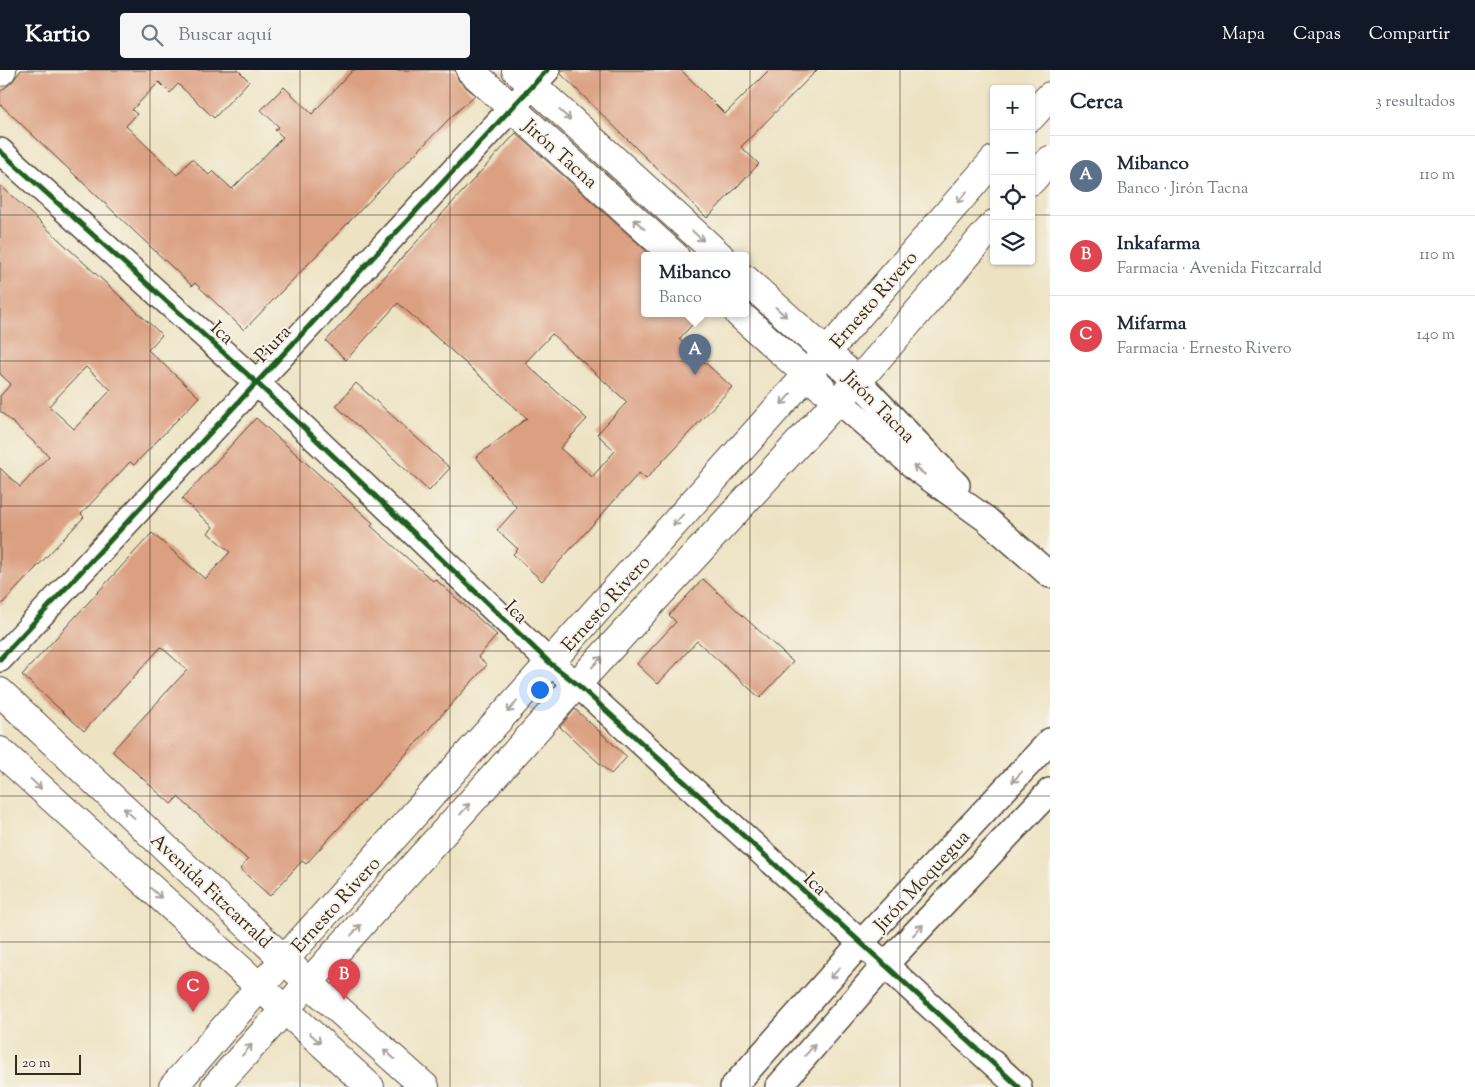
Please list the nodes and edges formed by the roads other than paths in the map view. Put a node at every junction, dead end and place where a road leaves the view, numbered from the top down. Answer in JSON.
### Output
{"nodes":[{"id":1,"x":470,"y":70,"type":"edge"},
{"id":2,"x":532,"y":75,"type":"edge"},
{"id":3,"x":1050,"y":96,"type":"edge"},
{"id":4,"x":511,"y":107,"type":"junction"},
{"id":5,"x":1035,"y":113,"type":"edge"},
{"id":6,"x":0,"y":150,"type":"edge"},
{"id":7,"x":1050,"y":160,"type":"edge"},
{"id":8,"x":990,"y":165,"type":"edge"},
{"id":9,"x":1035,"y":177,"type":"edge"},
{"id":10,"x":990,"y":229,"type":"edge"},
{"id":11,"x":671,"y":252,"type":"edge"},
{"id":12,"x":716,"y":252,"type":"edge"},
{"id":13,"x":749,"y":283,"type":"edge"},
{"id":14,"x":742,"y":317,"type":"edge"},
{"id":15,"x":826,"y":353,"type":"junction"},
{"id":16,"x":807,"y":376,"type":"junction"},
{"id":17,"x":858,"y":381,"type":"junction"},
{"id":18,"x":256,"y":382,"type":"junction"},
{"id":19,"x":838,"y":400,"type":"junction"},
{"id":20,"x":986,"y":519,"type":"junction"},
{"id":21,"x":1050,"y":575,"type":"edge"},
{"id":22,"x":0,"y":659,"type":"edge"},
{"id":23,"x":551,"y":664,"type":"junction"},
{"id":24,"x":577,"y":684,"type":"junction"},
{"id":25,"x":0,"y":692,"type":"edge"},
{"id":26,"x":1050,"y":741,"type":"edge"},
{"id":27,"x":0,"y":751,"type":"edge"},
{"id":28,"x":1050,"y":791,"type":"edge"},
{"id":29,"x":860,"y":944,"type":"junction"},
{"id":30,"x":286,"y":959,"type":"junction"},
{"id":31,"x":884,"y":966,"type":"junction"},
{"id":32,"x":309,"y":983,"type":"junction"},
{"id":33,"x":259,"y":988,"type":"junction"},
{"id":34,"x":283,"y":1010,"type":"junction"},
{"id":35,"x":173,"y":1087,"type":"edge"},
{"id":36,"x":215,"y":1087,"type":"edge"},
{"id":37,"x":370,"y":1087,"type":"edge"},
{"id":38,"x":425,"y":1087,"type":"edge"},
{"id":39,"x":733,"y":1087,"type":"edge"},
{"id":40,"x":778,"y":1087,"type":"edge"},
{"id":41,"x":1019,"y":1087,"type":"edge"}],
"edges":[{"from":1,"to":4,"type":"main road","name":"Jirón Tacna"},
{"from":2,"to":4,"type":"street","name":"Piura"},
{"from":2,"to":12,"type":"main road","name":"Jirón Tacna","one_way":true},
{"from":3,"to":5,"type":"main road"},
{"from":11,"to":4,"type":"main road","name":"Jirón Tacna","one_way":true},
{"from":4,"to":18,"type":"street","name":"Piura"},
{"from":6,"to":18,"type":"street","name":"Ica"},
{"from":7,"to":9,"type":"main road"},
{"from":8,"to":15,"type":"main road","name":"Ernesto Rivero","one_way":true},
{"from":10,"to":17,"type":"main road","name":"Ernesto Rivero"},
{"from":13,"to":15,"type":"main road","name":"Jirón Tacna","one_way":true},
{"from":14,"to":16,"type":"main road","name":"Jirón Tacna"},
{"from":15,"to":16,"type":"main road","name":"Ernesto Rivero"},
{"from":15,"to":17,"type":"main road","name":"Jirón Tacna"},
{"from":16,"to":19,"type":"main road","name":"Jirón Tacna"},
{"from":16,"to":23,"type":"main road","name":"Ernesto Rivero","one_way":true},
{"from":17,"to":19,"type":"main road","name":"Ernesto Rivero"},
{"from":17,"to":20,"type":"street","name":"Jirón Tacna"},
{"from":18,"to":22,"type":"street","name":"Piura"},
{"from":18,"to":23,"type":"street","name":"Ica"},
{"from":20,"to":19,"type":"street","name":"Jirón Tacna","one_way":true},
{"from":24,"to":19,"type":"main road","name":"Ernesto Rivero","one_way":true},
{"from":20,"to":21,"type":"street","name":"Jirón Tacna"},
{"from":23,"to":24,"type":"street","name":"Ica"},
{"from":23,"to":30,"type":"main road","name":"Ernesto Rivero","one_way":true},
{"from":24,"to":29,"type":"street","name":"Ica"},
{"from":32,"to":24,"type":"main road","name":"Ernesto Rivero","one_way":true},
{"from":30,"to":25,"type":"main road","name":"Avenida Fitzcarrald","one_way":true},
{"from":26,"to":29,"type":"street","name":"Jirón Moquegua","one_way":true},
{"from":27,"to":33,"type":"main road","one_way":true},
{"from":31,"to":28,"type":"street","name":"Jirón Moquegua","one_way":true},
{"from":29,"to":31,"type":"street","name":"Ica"},
{"from":29,"to":39,"type":"street","name":"Jirón Moquegua","one_way":true},
{"from":30,"to":32,"type":"main road","name":"Avenida Fitzcarrald"},
{"from":30,"to":33,"type":"main road","name":"Ernesto Rivero"},
{"from":40,"to":31,"type":"street","name":"Jirón Moquegua","one_way":true},
{"from":31,"to":41,"type":"street","name":"Ica"},
{"from":32,"to":34,"type":"main road","name":"Ernesto Rivero"},
{"from":38,"to":32,"type":"main road","name":"Avenida Fitzcarrald","one_way":true},
{"from":33,"to":34,"type":"main road"},
{"from":33,"to":35,"type":"main road","name":"Ernesto Rivero"},
{"from":36,"to":34,"type":"main road","name":"Ernesto Rivero","one_way":true},
{"from":34,"to":37,"type":"main road","one_way":true}]}
